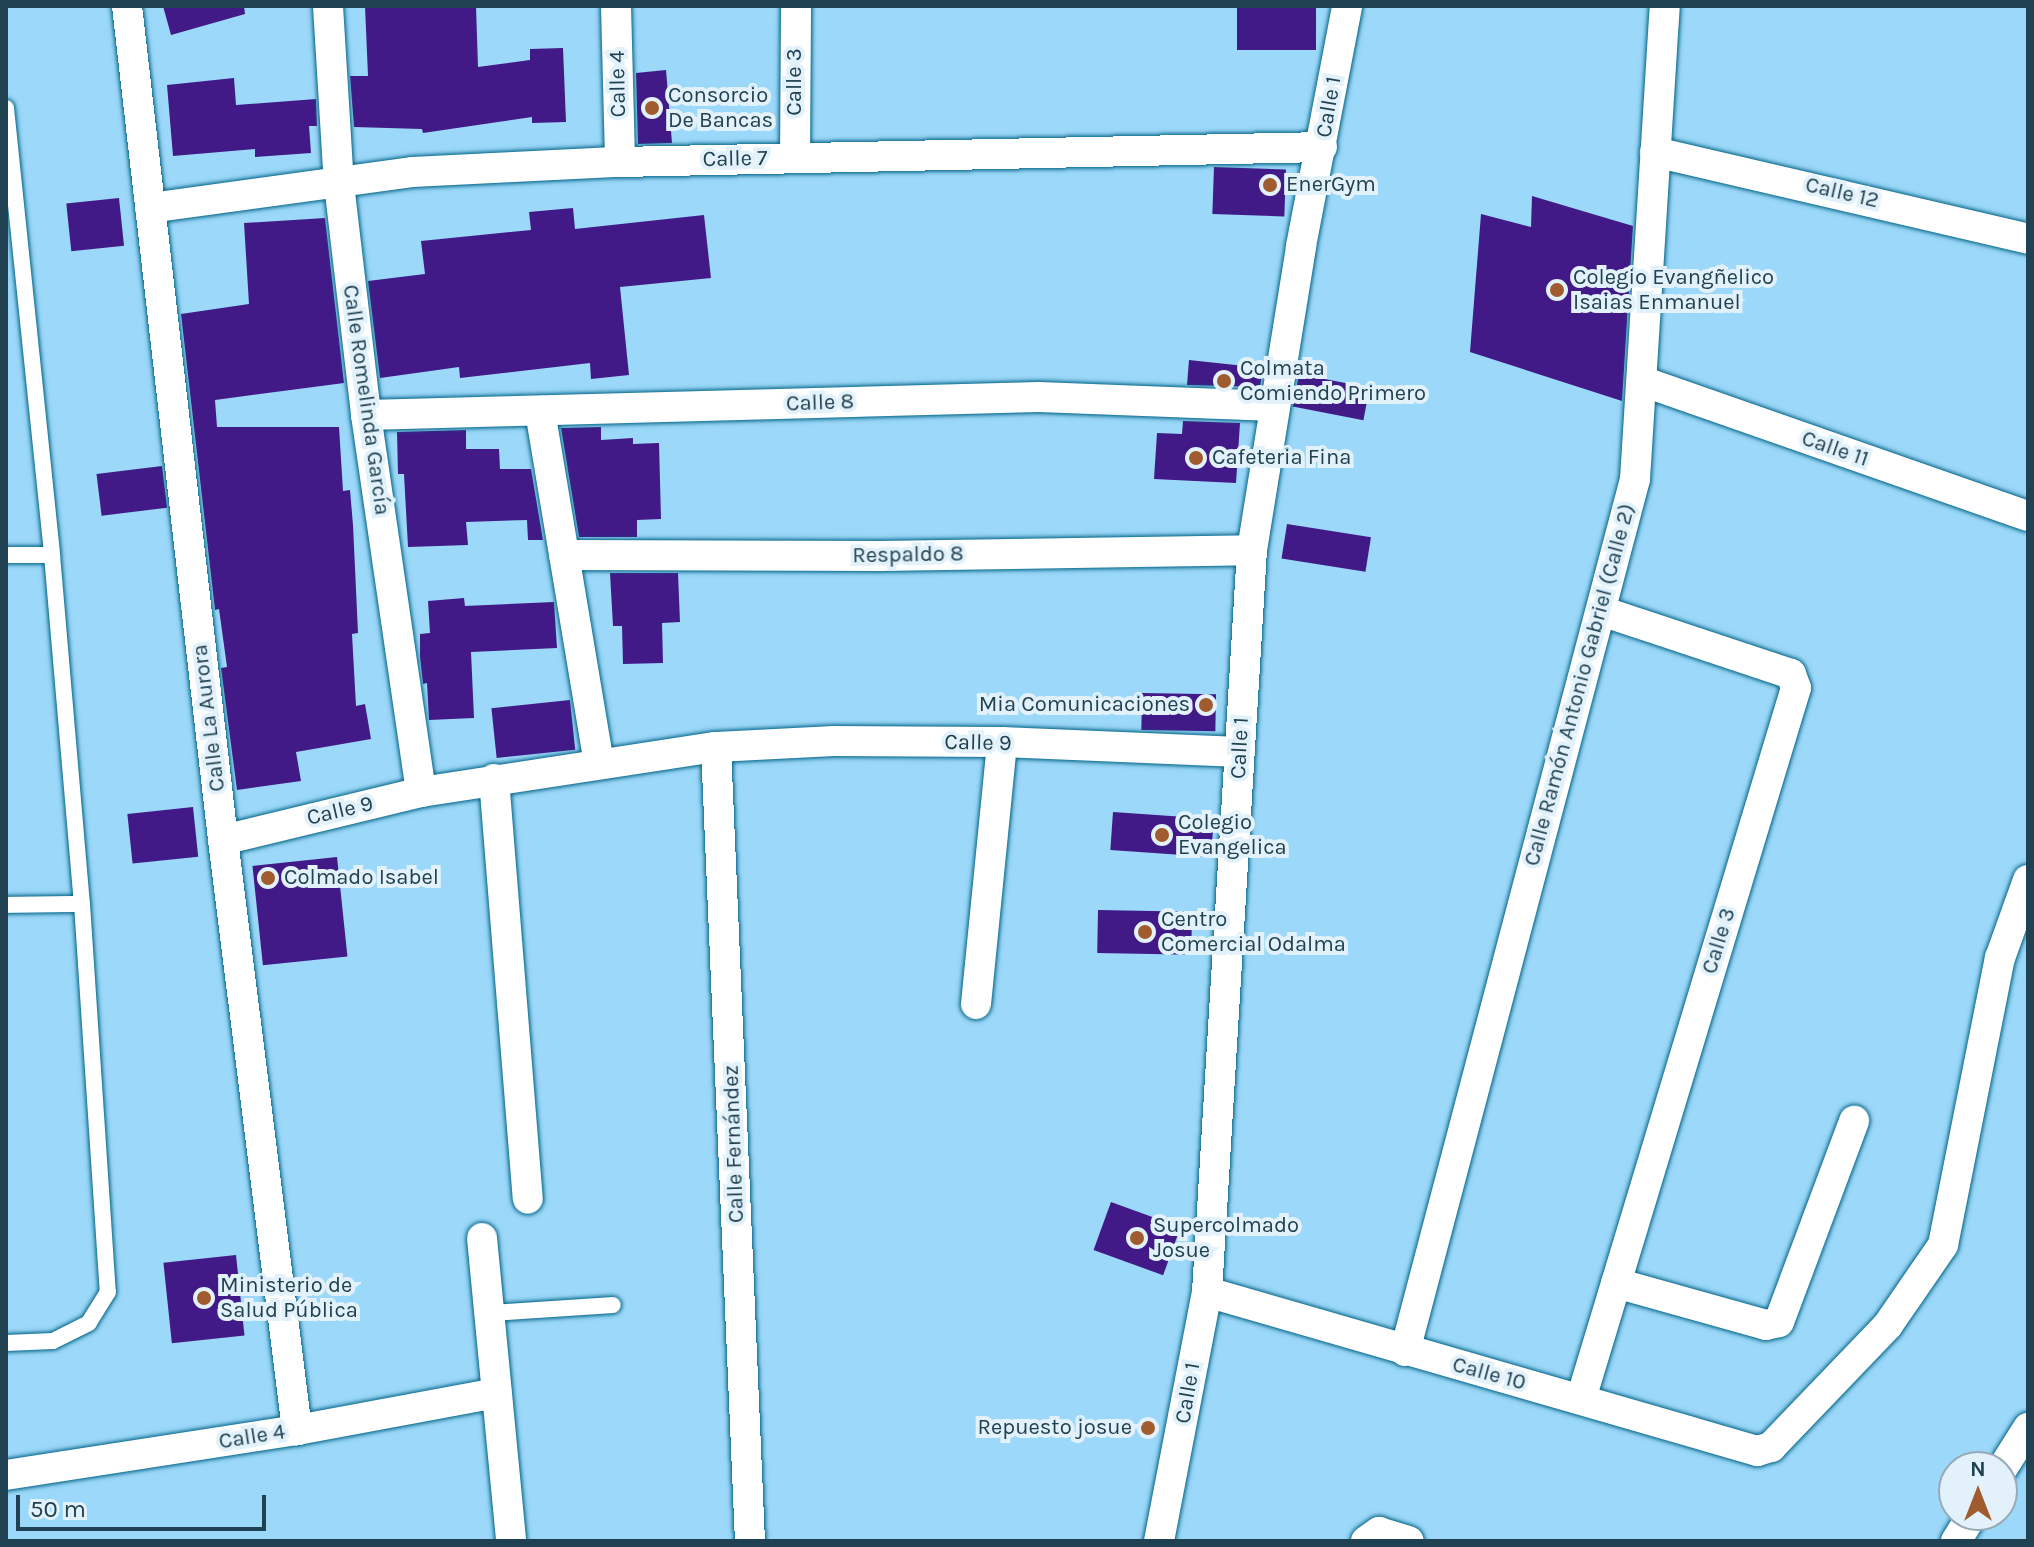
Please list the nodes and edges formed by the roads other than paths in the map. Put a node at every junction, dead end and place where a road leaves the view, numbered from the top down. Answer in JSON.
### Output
{"nodes":[{"id":1,"x":127,"y":6,"type":"edge"},
{"id":2,"x":328,"y":6,"type":"edge"},
{"id":3,"x":616,"y":6,"type":"edge"},
{"id":4,"x":796,"y":6,"type":"edge"},
{"id":5,"x":1347,"y":6,"type":"edge"},
{"id":6,"x":1665,"y":6,"type":"edge"},
{"id":7,"x":6,"y":108,"type":"edge"},
{"id":8,"x":1322,"y":147,"type":"junction"},
{"id":9,"x":1655,"y":152,"type":"junction"},
{"id":10,"x":795,"y":157,"type":"junction"},
{"id":11,"x":620,"y":162,"type":"junction"},
{"id":12,"x":339,"y":184,"type":"junction"},
{"id":13,"x":150,"y":208,"type":"junction"},
{"id":14,"x":2028,"y":239,"type":"edge"},
{"id":15,"x":1642,"y":381,"type":"junction"},
{"id":16,"x":1274,"y":406,"type":"junction"},
{"id":17,"x":540,"y":411,"type":"junction"},
{"id":18,"x":366,"y":415,"type":"junction"},
{"id":19,"x":2028,"y":516,"type":"edge"},
{"id":20,"x":1252,"y":550,"type":"junction"},
{"id":21,"x":6,"y":555,"type":"edge"},
{"id":22,"x":52,"y":555,"type":"junction"},
{"id":23,"x":564,"y":555,"type":"junction"},
{"id":24,"x":1602,"y":611,"type":"junction"},
{"id":25,"x":1002,"y":742,"type":"junction"},
{"id":26,"x":716,"y":747,"type":"junction"},
{"id":27,"x":1240,"y":752,"type":"junction"},
{"id":28,"x":599,"y":762,"type":"junction"},
{"id":29,"x":494,"y":779,"type":"junction"},
{"id":30,"x":421,"y":792,"type":"junction"},
{"id":31,"x":223,"y":840,"type":"junction"},
{"id":32,"x":2028,"y":880,"type":"edge"},
{"id":33,"x":82,"y":904,"type":"junction"},
{"id":34,"x":6,"y":905,"type":"edge"},
{"id":35,"x":976,"y":1004,"type":"dead end"},
{"id":36,"x":1854,"y":1121,"type":"dead end"},
{"id":37,"x":528,"y":1199,"type":"dead end"},
{"id":38,"x":482,"y":1238,"type":"dead end"},
{"id":39,"x":1616,"y":1283,"type":"junction"},
{"id":40,"x":1207,"y":1292,"type":"junction"},
{"id":41,"x":613,"y":1305,"type":"dead end"},
{"id":42,"x":492,"y":1313,"type":"junction"},
{"id":43,"x":6,"y":1343,"type":"edge"},
{"id":44,"x":1405,"y":1351,"type":"junction"},
{"id":45,"x":497,"y":1393,"type":"junction"},
{"id":46,"x":1581,"y":1399,"type":"junction"},
{"id":47,"x":2028,"y":1428,"type":"edge"},
{"id":48,"x":297,"y":1430,"type":"junction"},
{"id":49,"x":2013,"y":1451,"type":"edge"},
{"id":50,"x":6,"y":1475,"type":"edge"},
{"id":51,"x":511,"y":1541,"type":"edge"},
{"id":52,"x":750,"y":1541,"type":"edge"},
{"id":53,"x":1159,"y":1541,"type":"edge"},
{"id":54,"x":1366,"y":1541,"type":"edge"},
{"id":55,"x":1409,"y":1541,"type":"edge"}],
"edges":[{"from":1,"to":13,"type":"street","name":"Calle La Aurora"},
{"from":2,"to":12,"type":"street","name":"Calle Romelinda García"},
{"from":3,"to":11,"type":"street","name":"Calle 4"},
{"from":4,"to":10,"type":"street","name":"Calle 3"},
{"from":5,"to":8,"type":"street","name":"Calle 1"},
{"from":6,"to":9,"type":"street","name":"Calle Ramón Antonio Gabriel (Calle 2)"},
{"from":7,"to":22,"type":"lane"},
{"from":8,"to":10,"type":"street","name":"Calle 7"},
{"from":8,"to":16,"type":"street","name":"Calle 1"},
{"from":9,"to":14,"type":"street","name":"Calle 12"},
{"from":9,"to":15,"type":"street","name":"Calle Ramón Antonio Gabriel (Calle 2)"},
{"from":10,"to":11,"type":"street","name":"Calle 7"},
{"from":11,"to":12,"type":"street","name":"Calle 7"},
{"from":12,"to":13,"type":"street","name":"Calle 7"},
{"from":12,"to":18,"type":"street","name":"Calle Romelinda García"},
{"from":13,"to":31,"type":"street","name":"Calle La Aurora"},
{"from":15,"to":19,"type":"street","name":"Calle 11"},
{"from":15,"to":24,"type":"street","name":"Calle Ramón Antonio Gabriel (Calle 2)"},
{"from":16,"to":17,"type":"street","name":"Calle 8"},
{"from":16,"to":20,"type":"street","name":"Calle 1"},
{"from":17,"to":18,"type":"street","name":"Calle 8"},
{"from":17,"to":23,"type":"street"},
{"from":18,"to":30,"type":"street","name":"Calle Romelinda García"},
{"from":20,"to":23,"type":"street","name":"Respaldo 8"},
{"from":20,"to":27,"type":"street","name":"Calle 1"},
{"from":21,"to":22,"type":"lane"},
{"from":22,"to":33,"type":"lane"},
{"from":23,"to":28,"type":"street"},
{"from":24,"to":39,"type":"street","name":"Calle 3"},
{"from":24,"to":44,"type":"street","name":"Calle Ramón Antonio Gabriel (Calle 2)"},
{"from":25,"to":26,"type":"street","name":"Calle 9"},
{"from":25,"to":27,"type":"street","name":"Calle 9"},
{"from":25,"to":35,"type":"street"},
{"from":26,"to":28,"type":"street","name":"Calle 9"},
{"from":26,"to":52,"type":"street","name":"Calle Fernández"},
{"from":27,"to":40,"type":"street","name":"Calle 1"},
{"from":28,"to":29,"type":"street","name":"Calle 9"},
{"from":29,"to":30,"type":"street","name":"Calle 9"},
{"from":29,"to":37,"type":"street"},
{"from":30,"to":31,"type":"street","name":"Calle 9"},
{"from":31,"to":48,"type":"street","name":"Calle La Aurora"},
{"from":32,"to":46,"type":"street","name":"Calle 10"},
{"from":33,"to":34,"type":"lane"},
{"from":33,"to":43,"type":"lane"},
{"from":36,"to":39,"type":"street"},
{"from":38,"to":42,"type":"street"},
{"from":39,"to":46,"type":"street","name":"Calle 3"},
{"from":40,"to":44,"type":"street","name":"Calle 10"},
{"from":40,"to":53,"type":"street","name":"Calle 1"},
{"from":41,"to":42,"type":"lane"},
{"from":42,"to":45,"type":"street"},
{"from":44,"to":46,"type":"street","name":"Calle 10"},
{"from":45,"to":48,"type":"street","name":"Calle 4"},
{"from":45,"to":51,"type":"street"},
{"from":47,"to":49,"type":"street"},
{"from":48,"to":50,"type":"street","name":"Calle 4"},
{"from":54,"to":55,"type":"street"}]}
